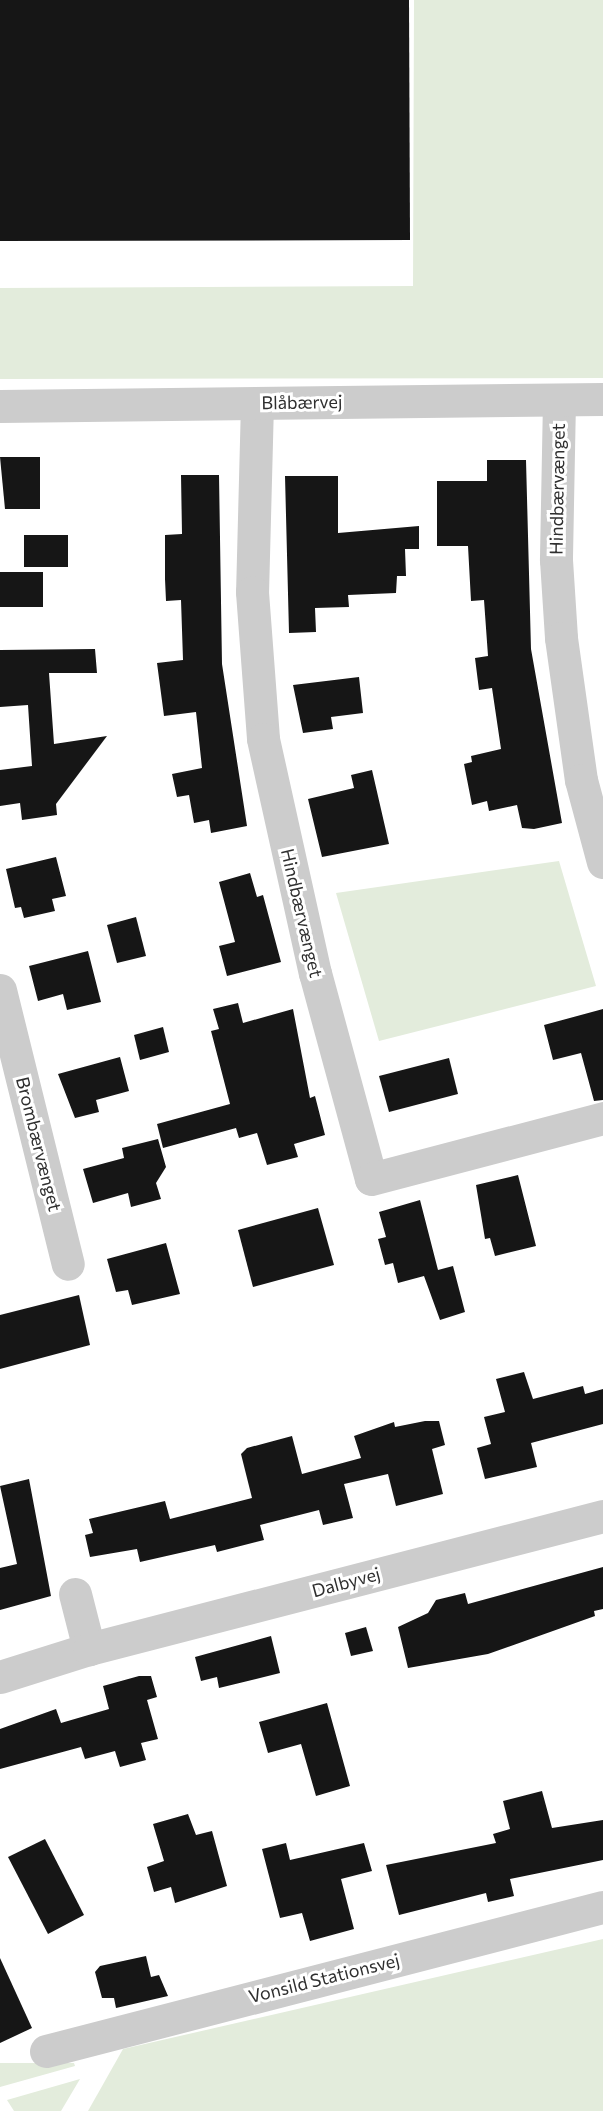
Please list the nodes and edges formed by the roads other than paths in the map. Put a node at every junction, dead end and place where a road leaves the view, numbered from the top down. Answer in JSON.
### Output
{"nodes":[{"id":1,"x":603,"y":399,"type":"edge"},
{"id":2,"x":559,"y":400,"type":"junction"},
{"id":3,"x":257,"y":403,"type":"junction"},
{"id":4,"x":0,"y":405,"type":"edge"},
{"id":5,"x":603,"y":862,"type":"edge"},
{"id":6,"x":0,"y":990,"type":"edge"},
{"id":7,"x":603,"y":1118,"type":"edge"},
{"id":8,"x":68,"y":1264,"type":"dead end"},
{"id":9,"x":603,"y":1516,"type":"edge"},
{"id":10,"x":75,"y":1594,"type":"dead end"},
{"id":11,"x":89,"y":1649,"type":"junction"},
{"id":12,"x":0,"y":1677,"type":"edge"},
{"id":13,"x":603,"y":1907,"type":"edge"},
{"id":14,"x":46,"y":2051,"type":"dead end"}],
"edges":[{"from":1,"to":2,"type":"street","name":"Blåbærvej"},
{"from":2,"to":3,"type":"street","name":"Blåbærvej"},
{"from":2,"to":5,"type":"street","name":"Hindbærvænget"},
{"from":3,"to":4,"type":"street","name":"Blåbærvej"},
{"from":3,"to":7,"type":"street","name":"Hindbærvænget"},
{"from":6,"to":8,"type":"street","name":"Brombærvænget"},
{"from":9,"to":11,"type":"street","name":"Dalbyvej"},
{"from":10,"to":11,"type":"street"},
{"from":11,"to":12,"type":"street","name":"Dalbyvej"},
{"from":13,"to":14,"type":"street","name":"Vonsild Stationsvej"}]}
